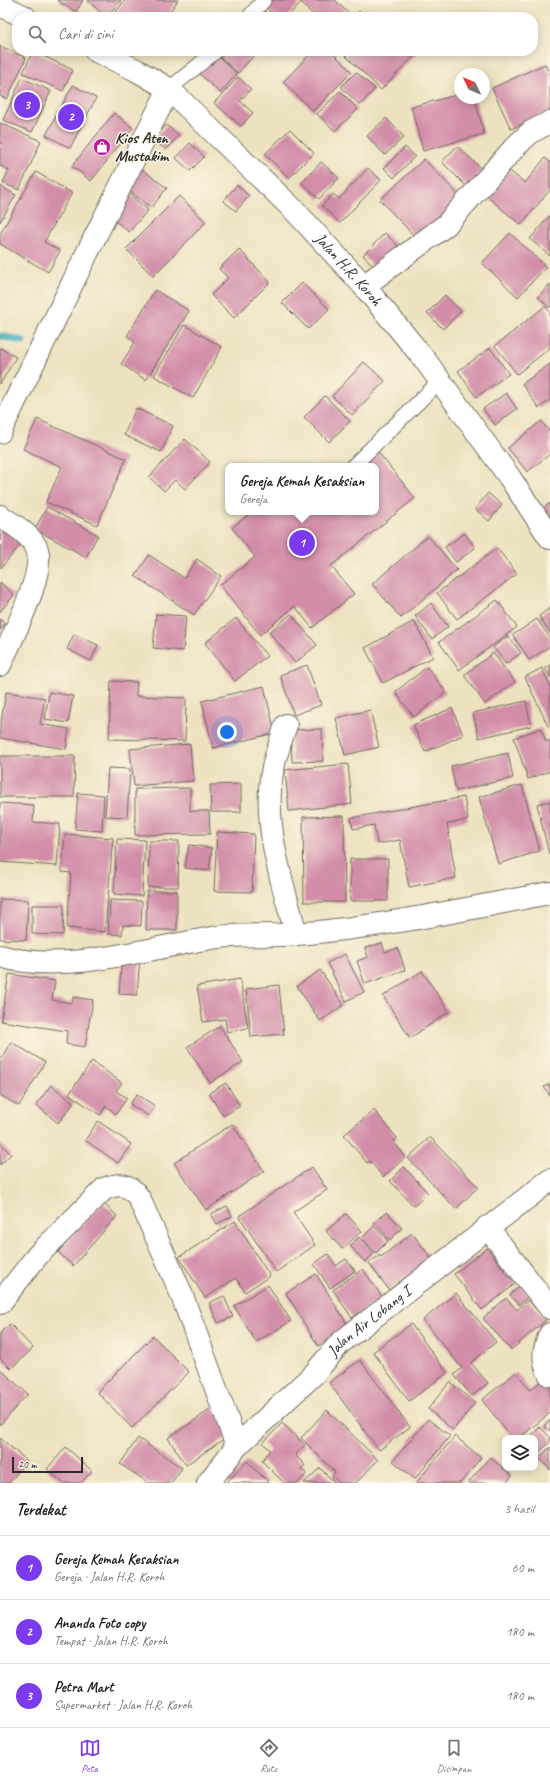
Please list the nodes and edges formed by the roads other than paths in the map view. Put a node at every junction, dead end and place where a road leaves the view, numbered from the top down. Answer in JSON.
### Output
{"nodes":[{"id":1,"x":264,"y":0,"type":"edge"},
{"id":2,"x":0,"y":5,"type":"edge"},
{"id":3,"x":15,"y":12,"type":"edge"},
{"id":4,"x":253,"y":12,"type":"edge"},
{"id":5,"x":107,"y":56,"type":"edge"},
{"id":6,"x":210,"y":56,"type":"edge"},
{"id":7,"x":169,"y":89,"type":"junction"},
{"id":8,"x":550,"y":122,"type":"edge"},
{"id":9,"x":364,"y":286,"type":"junction"},
{"id":10,"x":440,"y":381,"type":"junction"},
{"id":11,"x":0,"y":432,"type":"edge"},
{"id":12,"x":356,"y":463,"type":"edge"},
{"id":13,"x":0,"y":516,"type":"edge"},
{"id":14,"x":550,"y":538,"type":"edge"},
{"id":15,"x":0,"y":665,"type":"edge"},
{"id":16,"x":286,"y":725,"type":"dead end"},
{"id":17,"x":550,"y":893,"type":"edge"},
{"id":18,"x":296,"y":934,"type":"junction"},
{"id":19,"x":0,"y":956,"type":"edge"},
{"id":20,"x":550,"y":1180,"type":"edge"},
{"id":21,"x":487,"y":1227,"type":"junction"},
{"id":22,"x":0,"y":1303,"type":"edge"},
{"id":23,"x":550,"y":1308,"type":"edge"},
{"id":24,"x":550,"y":1334,"type":"edge"},
{"id":25,"x":550,"y":1375,"type":"edge"},
{"id":26,"x":237,"y":1446,"type":"junction"},
{"id":27,"x":208,"y":1483,"type":"edge"}],
"edges":[{"from":1,"to":4,"type":"lane"},
{"from":2,"to":3,"type":"street"},
{"from":5,"to":7,"type":"street","name":"Jalan H.R. Koroh"},
{"from":6,"to":7,"type":"lane"},
{"from":7,"to":9,"type":"street","name":"Jalan H.R. Koroh"},
{"from":7,"to":11,"type":"street"},
{"from":8,"to":9,"type":"street"},
{"from":9,"to":10,"type":"street","name":"Jalan H.R. Koroh"},
{"from":10,"to":12,"type":"lane"},
{"from":10,"to":14,"type":"street","name":"Jalan H.R. Koroh"},
{"from":13,"to":15,"type":"street"},
{"from":16,"to":18,"type":"street"},
{"from":17,"to":18,"type":"street"},
{"from":18,"to":19,"type":"street"},
{"from":20,"to":21,"type":"street","name":"Jalan Air Lobang I"},
{"from":21,"to":23,"type":"street"},
{"from":21,"to":26,"type":"street","name":"Jalan Air Lobang I"},
{"from":22,"to":26,"type":"street"},
{"from":24,"to":25,"type":"street"},
{"from":26,"to":27,"type":"street","name":"Jalan Air Lobang I"}]}
